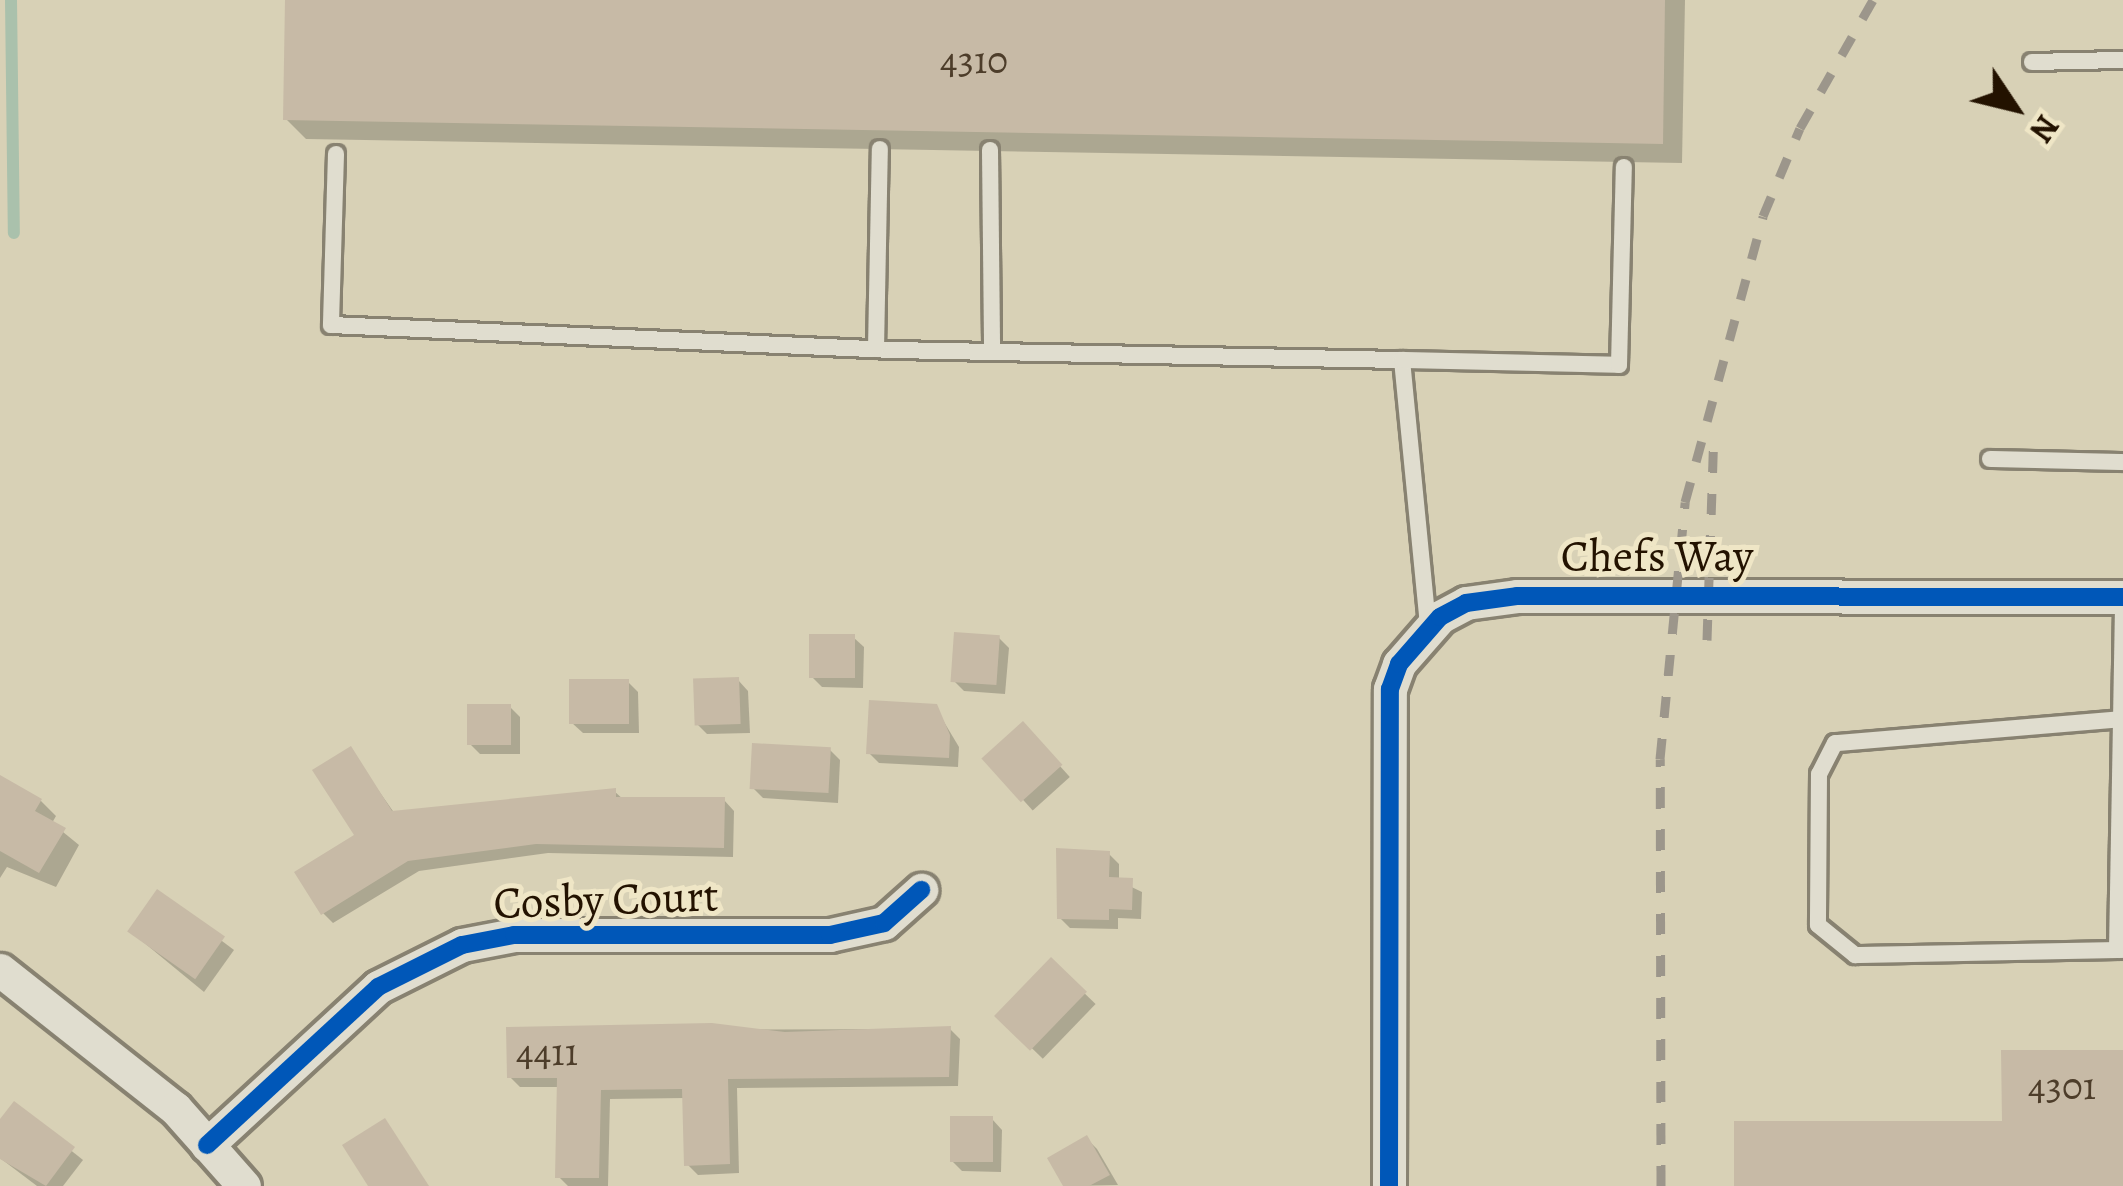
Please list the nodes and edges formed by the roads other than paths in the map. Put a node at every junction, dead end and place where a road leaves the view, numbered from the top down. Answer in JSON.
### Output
{"nodes":[{"id":1,"x":2123,"y":60,"type":"edge"},
{"id":2,"x":2032,"y":62,"type":"dead end"},
{"id":3,"x":880,"y":149,"type":"dead end"},
{"id":4,"x":989,"y":150,"type":"dead end"},
{"id":5,"x":336,"y":154,"type":"dead end"},
{"id":6,"x":1624,"y":167,"type":"dead end"},
{"id":7,"x":876,"y":349,"type":"junction"},
{"id":8,"x":992,"y":350,"type":"junction"},
{"id":9,"x":1402,"y":360,"type":"junction"},
{"id":10,"x":1990,"y":459,"type":"dead end"},
{"id":11,"x":2123,"y":462,"type":"edge"},
{"id":12,"x":2123,"y":597,"type":"edge"},
{"id":13,"x":2123,"y":609,"type":"edge"},
{"id":14,"x":1428,"y":627,"type":"junction"},
{"id":15,"x":2122,"y":719,"type":"edge"},
{"id":16,"x":921,"y":890,"type":"dead end"},
{"id":17,"x":2120,"y":950,"type":"edge"},
{"id":18,"x":0,"y":970,"type":"edge"},
{"id":19,"x":207,"y":1144,"type":"junction"},
{"id":20,"x":244,"y":1186,"type":"edge"},
{"id":21,"x":1389,"y":1186,"type":"edge"}],
"edges":[{"from":1,"to":2,"type":"lane"},
{"from":3,"to":7,"type":"lane"},
{"from":4,"to":8,"type":"lane"},
{"from":5,"to":7,"type":"lane"},
{"from":6,"to":9,"type":"lane"},
{"from":7,"to":8,"type":"lane"},
{"from":8,"to":9,"type":"lane"},
{"from":9,"to":14,"type":"lane"},
{"from":10,"to":11,"type":"lane"},
{"from":12,"to":14,"type":"street","name":"Chefs Way"},
{"from":13,"to":15,"type":"lane"},
{"from":14,"to":21,"type":"street"},
{"from":15,"to":17,"type":"lane"},
{"from":15,"to":17,"type":"lane"},
{"from":16,"to":19,"type":"street","name":"Cosby Court"},
{"from":18,"to":19,"type":"street"},
{"from":19,"to":20,"type":"street"}]}
